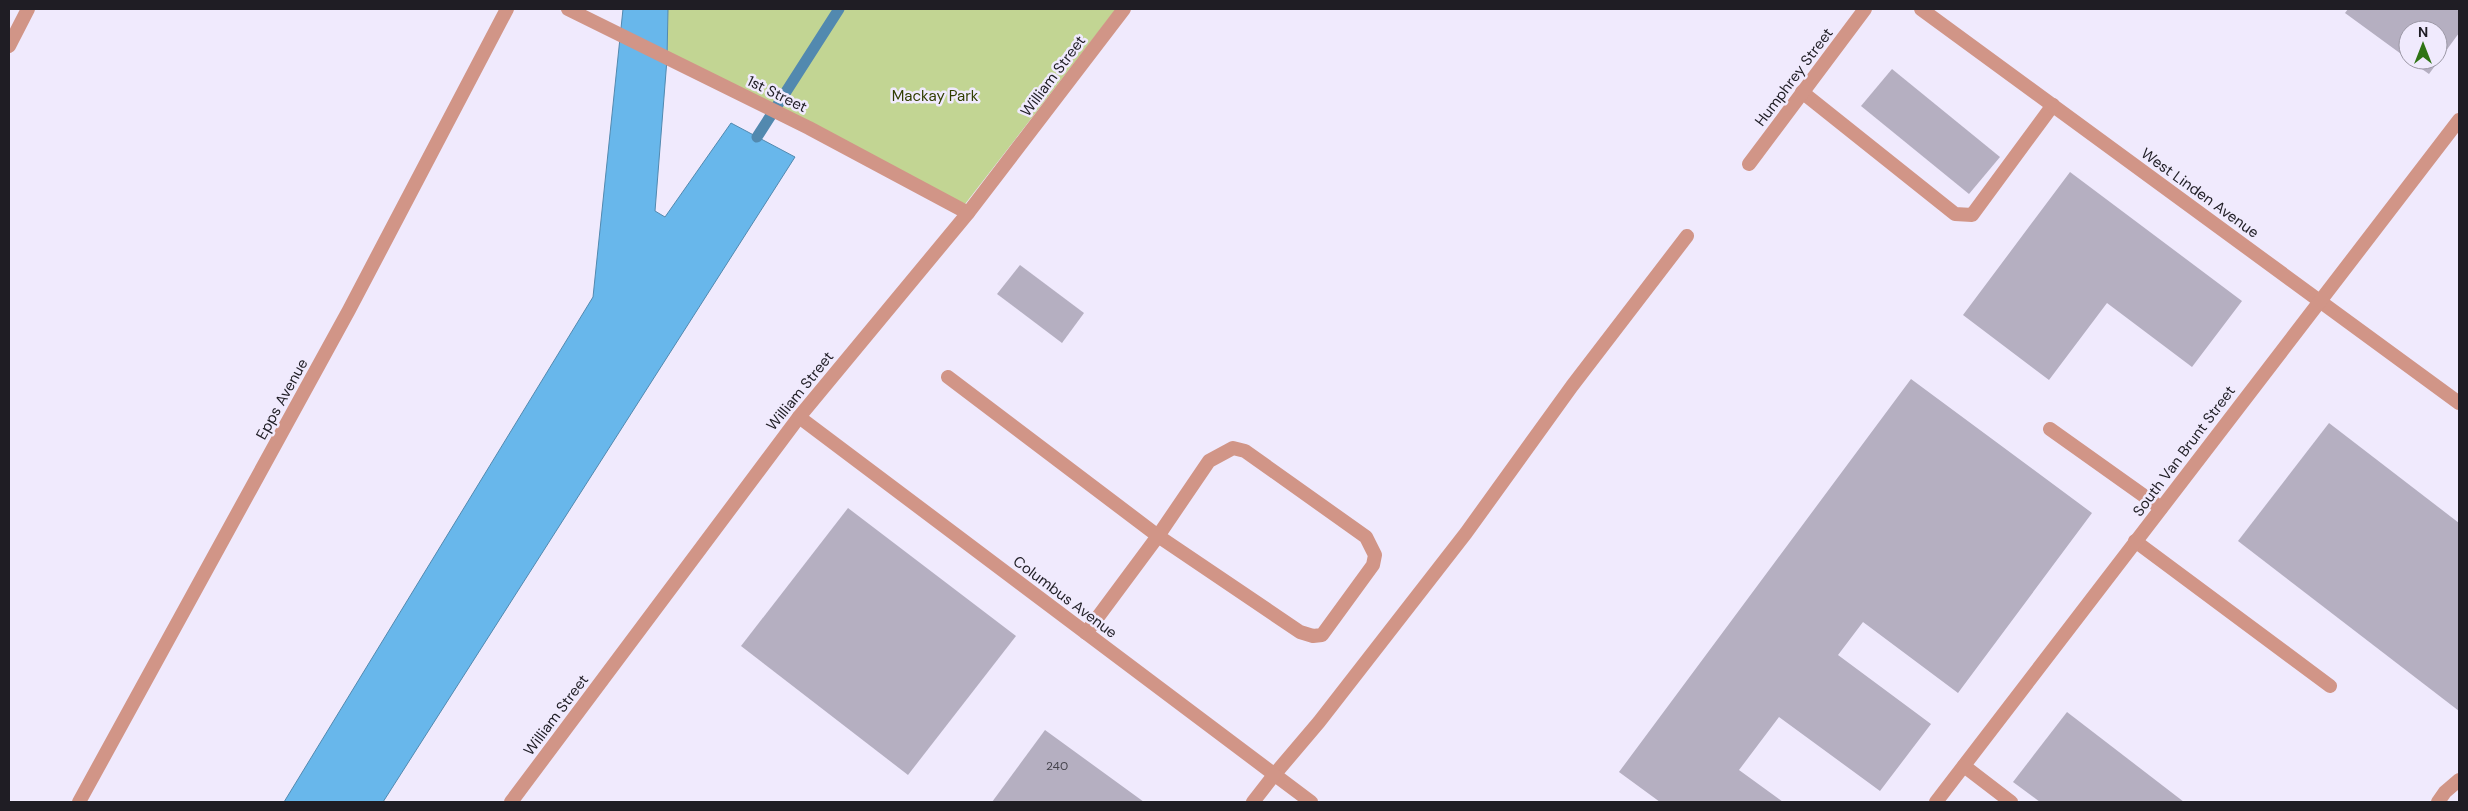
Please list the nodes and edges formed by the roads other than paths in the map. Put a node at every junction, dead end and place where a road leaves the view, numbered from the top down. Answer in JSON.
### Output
{"nodes":[{"id":1,"x":28,"y":9,"type":"edge"},
{"id":2,"x":507,"y":9,"type":"edge"},
{"id":3,"x":568,"y":9,"type":"edge"},
{"id":4,"x":1124,"y":9,"type":"edge"},
{"id":5,"x":1865,"y":9,"type":"edge"},
{"id":6,"x":1921,"y":9,"type":"edge"},
{"id":7,"x":9,"y":46,"type":"edge"},
{"id":8,"x":1802,"y":92,"type":"junction"},
{"id":9,"x":2053,"y":105,"type":"junction"},
{"id":10,"x":2459,"y":120,"type":"edge"},
{"id":11,"x":1749,"y":164,"type":"dead end"},
{"id":12,"x":968,"y":214,"type":"junction"},
{"id":13,"x":1687,"y":236,"type":"dead end"},
{"id":14,"x":2320,"y":301,"type":"junction"},
{"id":15,"x":948,"y":376,"type":"dead end"},
{"id":16,"x":2459,"y":403,"type":"edge"},
{"id":17,"x":799,"y":417,"type":"junction"},
{"id":18,"x":2050,"y":429,"type":"dead end"},
{"id":19,"x":2161,"y":508,"type":"junction"},
{"id":20,"x":1158,"y":536,"type":"junction"},
{"id":21,"x":2135,"y":542,"type":"junction"},
{"id":22,"x":1086,"y":633,"type":"junction"},
{"id":23,"x":2330,"y":686,"type":"dead end"},
{"id":24,"x":1964,"y":766,"type":"junction"},
{"id":25,"x":1274,"y":775,"type":"junction"},
{"id":26,"x":2459,"y":780,"type":"edge"},
{"id":27,"x":79,"y":802,"type":"edge"},
{"id":28,"x":512,"y":802,"type":"edge"},
{"id":29,"x":1253,"y":802,"type":"edge"},
{"id":30,"x":1311,"y":802,"type":"edge"},
{"id":31,"x":1936,"y":802,"type":"edge"},
{"id":32,"x":2011,"y":802,"type":"edge"},
{"id":33,"x":2438,"y":802,"type":"edge"}],
"edges":[{"from":1,"to":7,"type":"street"},
{"from":2,"to":27,"type":"street","name":"Epps Avenue"},
{"from":3,"to":12,"type":"street","name":"1st Street"},
{"from":4,"to":12,"type":"street","name":"William Street"},
{"from":5,"to":8,"type":"street","name":"Humphrey Street"},
{"from":6,"to":9,"type":"street","name":"West Linden Avenue"},
{"from":8,"to":9,"type":"street"},
{"from":8,"to":11,"type":"street","name":"Humphrey Street"},
{"from":9,"to":14,"type":"street","name":"West Linden Avenue"},
{"from":10,"to":14,"type":"street","name":"South Van Brunt Street"},
{"from":12,"to":17,"type":"street","name":"William Street"},
{"from":13,"to":25,"type":"street"},
{"from":14,"to":16,"type":"street","name":"West Linden Avenue"},
{"from":14,"to":19,"type":"street","name":"South Van Brunt Street"},
{"from":15,"to":20,"type":"street"},
{"from":17,"to":22,"type":"street","name":"Columbus Avenue"},
{"from":17,"to":28,"type":"street","name":"William Street"},
{"from":18,"to":19,"type":"street"},
{"from":19,"to":21,"type":"street","name":"South Van Brunt Street"},
{"from":20,"to":20,"type":"street"},
{"from":20,"to":22,"type":"street"},
{"from":21,"to":23,"type":"street"},
{"from":21,"to":24,"type":"street","name":"South Van Brunt Street"},
{"from":22,"to":25,"type":"street","name":"Columbus Avenue"},
{"from":24,"to":31,"type":"street","name":"South Van Brunt Street"},
{"from":24,"to":32,"type":"street"},
{"from":25,"to":29,"type":"street"},
{"from":25,"to":30,"type":"street","name":"Columbus Avenue"},
{"from":26,"to":33,"type":"street"}]}
